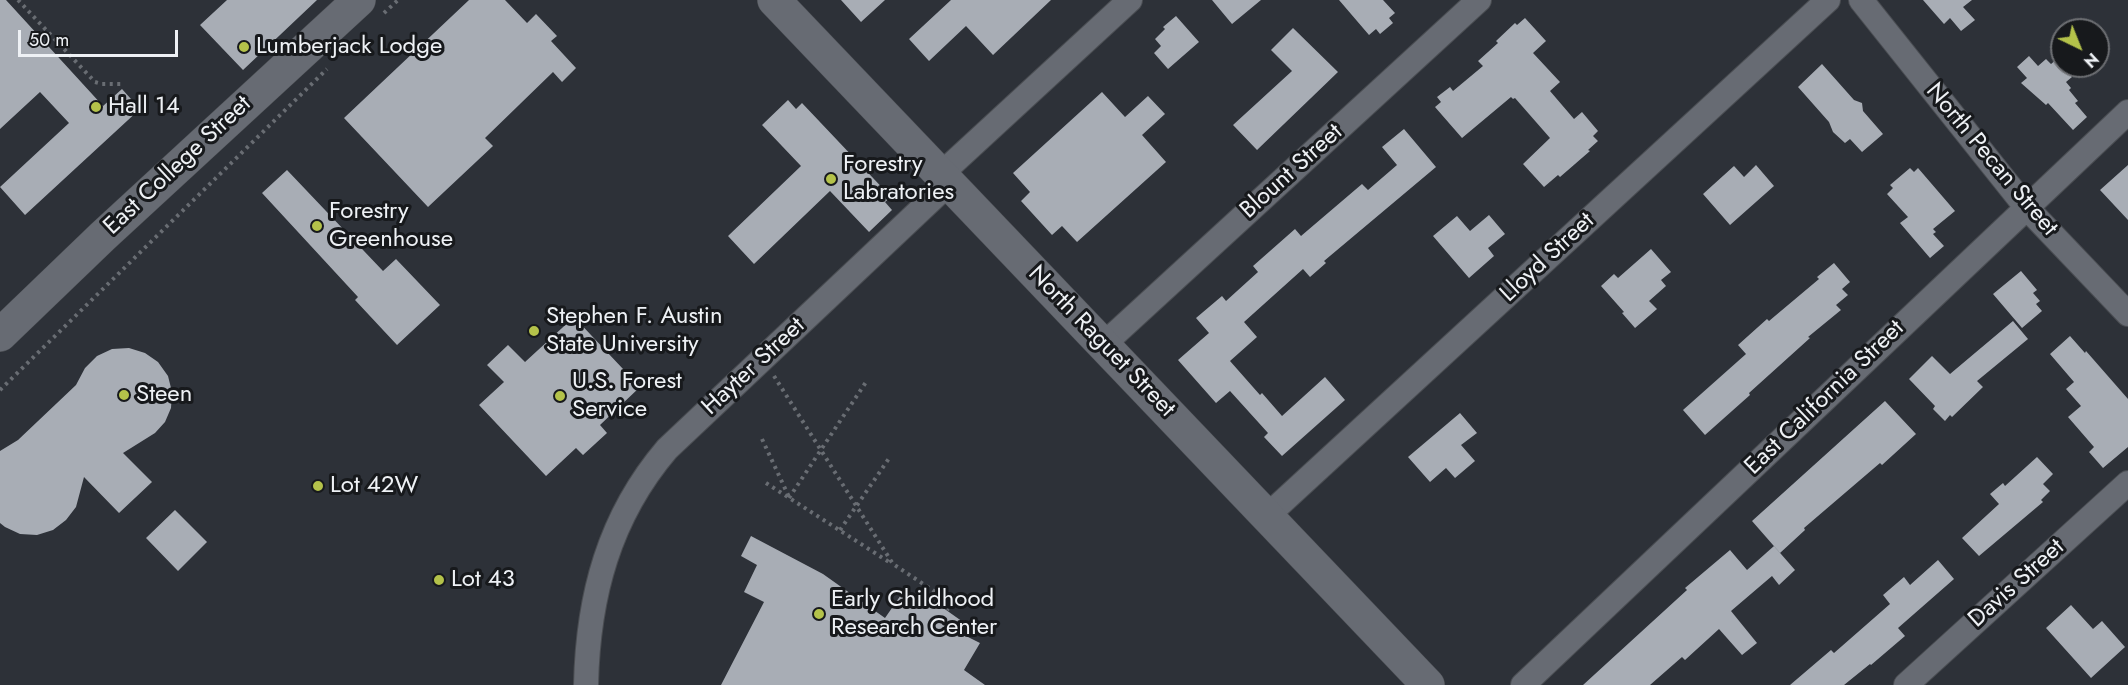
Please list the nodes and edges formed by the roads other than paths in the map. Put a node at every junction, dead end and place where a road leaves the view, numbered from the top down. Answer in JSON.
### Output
{"nodes":[{"id":1,"x":774,"y":0,"type":"edge"},
{"id":2,"x":1130,"y":0,"type":"edge"},
{"id":3,"x":1479,"y":0,"type":"edge"},
{"id":4,"x":1828,"y":0,"type":"edge"},
{"id":5,"x":1861,"y":0,"type":"edge"},
{"id":6,"x":370,"y":8,"type":"edge"},
{"id":7,"x":2128,"y":112,"type":"edge"},
{"id":8,"x":944,"y":180,"type":"junction"},
{"id":9,"x":2026,"y":207,"type":"junction"},
{"id":10,"x":2128,"y":314,"type":"edge"},
{"id":11,"x":0,"y":335,"type":"edge"},
{"id":12,"x":1104,"y":344,"type":"junction"},
{"id":13,"x":2128,"y":483,"type":"edge"},
{"id":14,"x":1267,"y":516,"type":"junction"},
{"id":15,"x":586,"y":685,"type":"edge"},
{"id":16,"x":1428,"y":685,"type":"edge"},
{"id":17,"x":1523,"y":685,"type":"edge"},
{"id":18,"x":1906,"y":685,"type":"edge"}],
"edges":[{"from":1,"to":8,"type":"street","name":"North Raguet Street"},
{"from":2,"to":8,"type":"street","name":"Hayter Street"},
{"from":3,"to":12,"type":"street","name":"Blount Street"},
{"from":4,"to":14,"type":"street","name":"Lloyd Street"},
{"from":5,"to":9,"type":"street","name":"North Pecan Street"},
{"from":6,"to":11,"type":"street","name":"East College Street"},
{"from":7,"to":9,"type":"street","name":"East California Street"},
{"from":8,"to":12,"type":"street","name":"North Raguet Street"},
{"from":8,"to":15,"type":"street","name":"Hayter Street"},
{"from":9,"to":10,"type":"street","name":"North Pecan Street"},
{"from":9,"to":17,"type":"street","name":"East California Street"},
{"from":12,"to":14,"type":"street","name":"North Raguet Street"},
{"from":13,"to":18,"type":"street","name":"Davis Street"},
{"from":14,"to":16,"type":"street","name":"North Raguet Street"}]}
